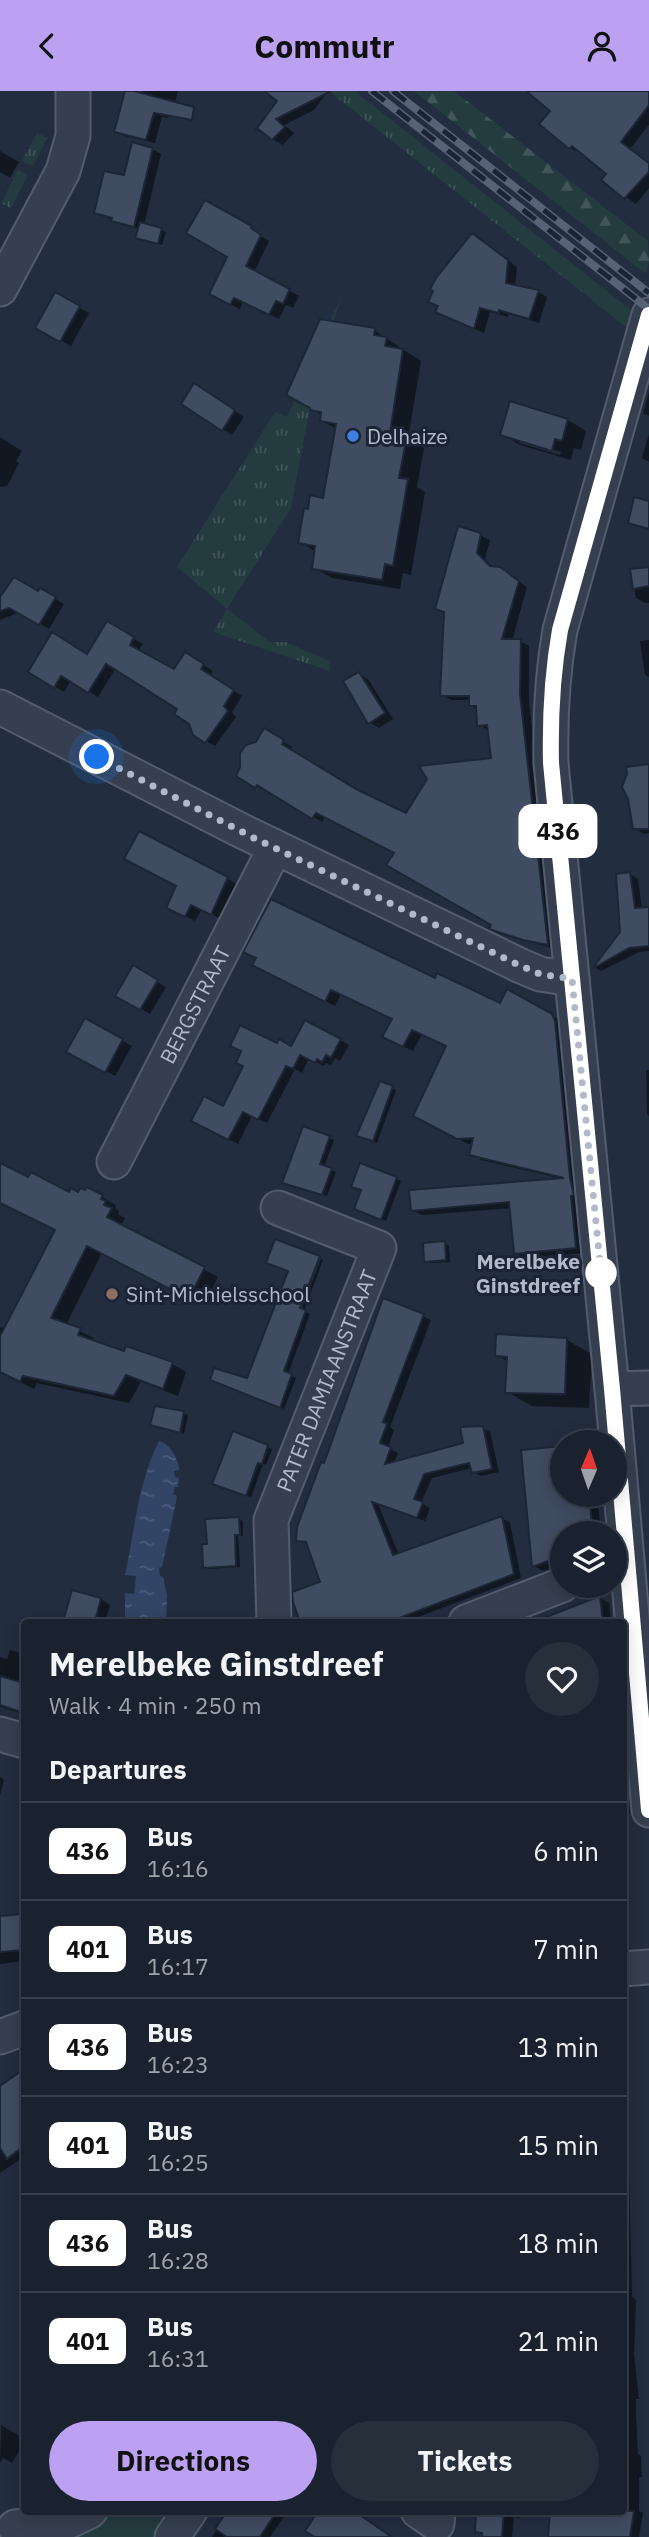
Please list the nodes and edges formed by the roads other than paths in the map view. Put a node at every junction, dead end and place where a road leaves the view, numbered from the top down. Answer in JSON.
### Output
{"nodes":[{"id":1,"x":73,"y":91,"type":"edge"},
{"id":2,"x":10,"y":243,"type":"edge"},
{"id":3,"x":0,"y":289,"type":"edge"},
{"id":4,"x":649,"y":315,"type":"edge"},
{"id":5,"x":0,"y":707,"type":"edge"},
{"id":6,"x":275,"y":848,"type":"junction"},
{"id":7,"x":572,"y":979,"type":"junction"},
{"id":8,"x":114,"y":1161,"type":"dead end"},
{"id":9,"x":278,"y":1208,"type":"dead end"},
{"id":10,"x":649,"y":1388,"type":"edge"},
{"id":11,"x":612,"y":1389,"type":"junction"},
{"id":12,"x":619,"y":1521,"type":"edge"},
{"id":13,"x":550,"y":1590,"type":"edge"},
{"id":14,"x":625,"y":1598,"type":"edge"},
{"id":15,"x":274,"y":1619,"type":"edge"},
{"id":16,"x":474,"y":1619,"type":"edge"},
{"id":17,"x":0,"y":1734,"type":"edge"},
{"id":18,"x":21,"y":1740,"type":"edge"},
{"id":19,"x":649,"y":1810,"type":"edge"},
{"id":20,"x":649,"y":1968,"type":"edge"},
{"id":21,"x":627,"y":1969,"type":"edge"},
{"id":22,"x":21,"y":2029,"type":"edge"},
{"id":23,"x":0,"y":2036,"type":"edge"},
{"id":24,"x":82,"y":2515,"type":"edge"},
{"id":25,"x":187,"y":2515,"type":"edge"},
{"id":26,"x":424,"y":2515,"type":"edge"},
{"id":27,"x":438,"y":2515,"type":"edge"},
{"id":28,"x":15,"y":2527,"type":"edge"},
{"id":29,"x":172,"y":2537,"type":"edge"}],
"edges":[{"from":1,"to":2,"type":"street"},
{"from":2,"to":3,"type":"street"},
{"from":4,"to":7,"type":"street"},
{"from":5,"to":6,"type":"street"},
{"from":6,"to":7,"type":"street"},
{"from":6,"to":8,"type":"street","name":"BERGSTRAAT"},
{"from":7,"to":11,"type":"street"},
{"from":9,"to":15,"type":"street","name":"PATER DAMIAANSTRAAT"},
{"from":10,"to":11,"type":"street"},
{"from":11,"to":12,"type":"street"},
{"from":13,"to":16,"type":"street"},
{"from":14,"to":19,"type":"street"},
{"from":17,"to":18,"type":"street"},
{"from":20,"to":21,"type":"street"},
{"from":22,"to":23,"type":"street"},
{"from":24,"to":28,"type":"street"},
{"from":25,"to":29,"type":"street"},
{"from":26,"to":27,"type":"street"}]}
